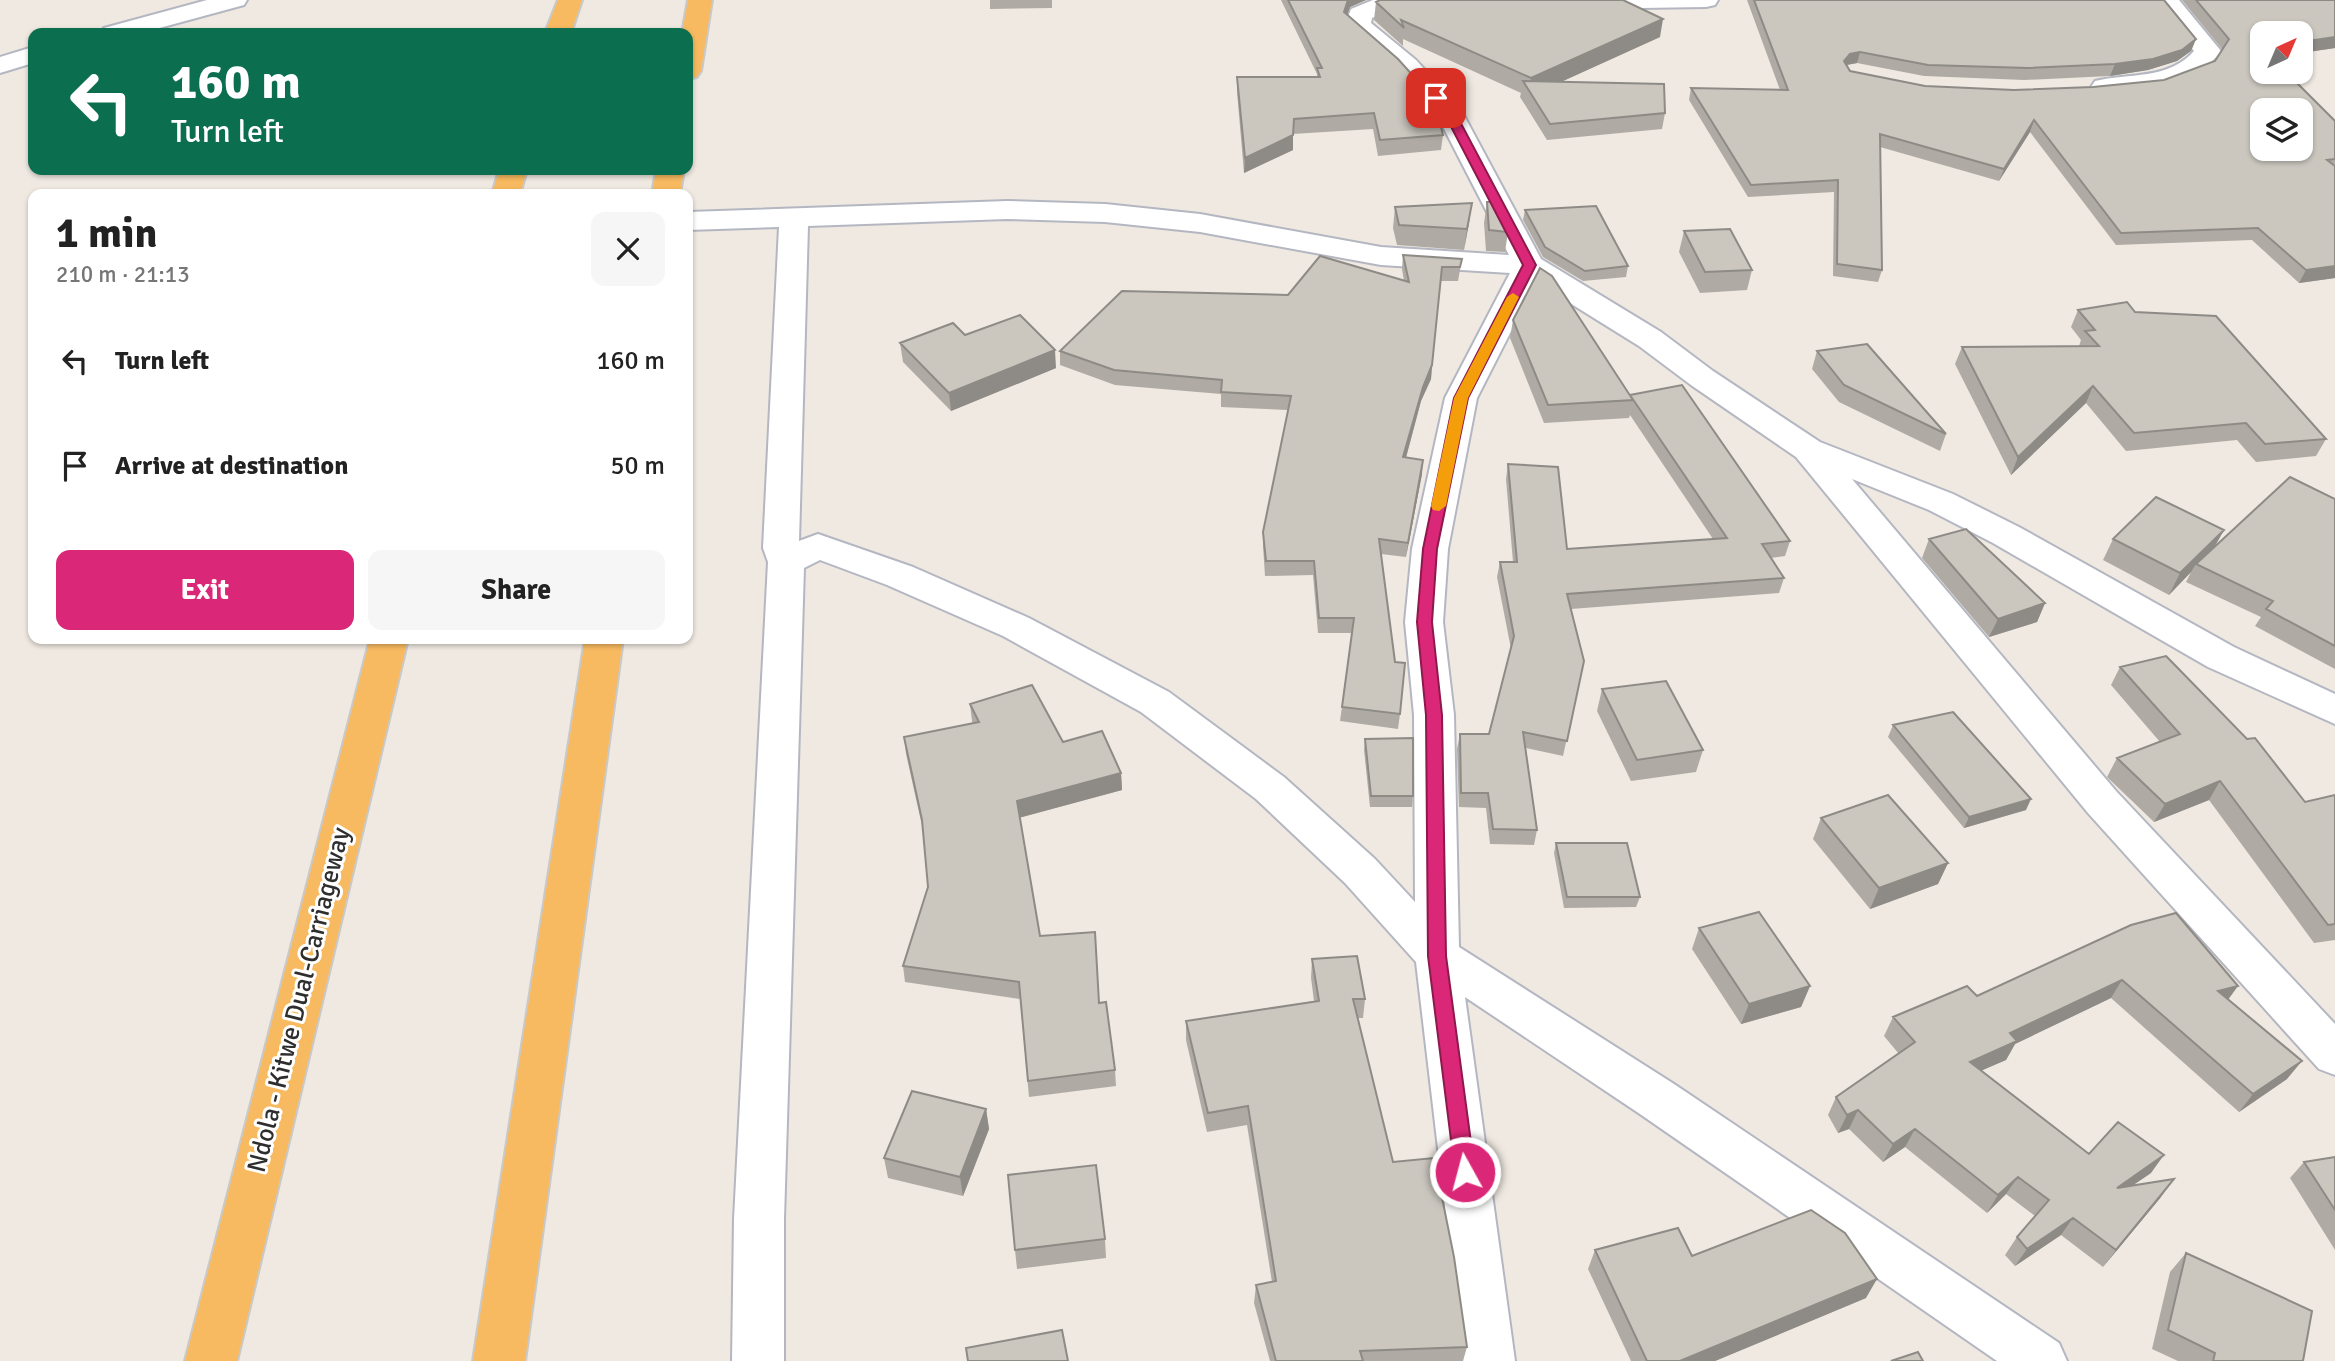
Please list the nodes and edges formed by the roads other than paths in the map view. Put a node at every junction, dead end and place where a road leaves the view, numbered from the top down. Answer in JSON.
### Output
{"nodes":[{"id":1,"x":235,"y":0,"type":"edge"},
{"id":2,"x":569,"y":0,"type":"edge"},
{"id":3,"x":700,"y":0,"type":"edge"},
{"id":4,"x":1706,"y":0,"type":"edge"},
{"id":5,"x":2166,"y":0,"type":"edge"},
{"id":6,"x":1545,"y":2,"type":"edge"},
{"id":7,"x":1453,"y":5,"type":"edge"},
{"id":8,"x":131,"y":28,"type":"edge"},
{"id":9,"x":560,"y":28,"type":"edge"},
{"id":10,"x":0,"y":39,"type":"edge"},
{"id":11,"x":693,"y":41,"type":"edge"},
{"id":12,"x":16,"y":60,"type":"edge"},
{"id":13,"x":2075,"y":88,"type":"edge"},
{"id":14,"x":794,"y":217,"type":"junction"},
{"id":15,"x":693,"y":221,"type":"edge"},
{"id":16,"x":1530,"y":265,"type":"junction"},
{"id":17,"x":1808,"y":449,"type":"junction"},
{"id":18,"x":786,"y":562,"type":"junction"},
{"id":19,"x":388,"y":644,"type":"edge"},
{"id":20,"x":603,"y":644,"type":"edge"},
{"id":21,"x":2335,"y":710,"type":"edge"},
{"id":22,"x":1437,"y":956,"type":"junction"},
{"id":23,"x":2335,"y":1055,"type":"edge"},
{"id":24,"x":211,"y":1361,"type":"edge"},
{"id":25,"x":499,"y":1361,"type":"edge"},
{"id":26,"x":758,"y":1361,"type":"edge"},
{"id":27,"x":1489,"y":1361,"type":"edge"},
{"id":28,"x":2041,"y":1361,"type":"edge"}],
"edges":[{"from":1,"to":8,"type":"street"},
{"from":2,"to":9,"type":"highway"},
{"from":3,"to":11,"type":"highway"},
{"from":4,"to":6,"type":"street"},
{"from":5,"to":13,"type":"street"},
{"from":7,"to":16,"type":"street"},
{"from":10,"to":12,"type":"street"},
{"from":14,"to":15,"type":"street"},
{"from":14,"to":16,"type":"street"},
{"from":14,"to":18,"type":"street"},
{"from":16,"to":17,"type":"street"},
{"from":16,"to":22,"type":"street"},
{"from":17,"to":21,"type":"street"},
{"from":17,"to":23,"type":"street"},
{"from":18,"to":22,"type":"street"},
{"from":18,"to":26,"type":"street"},
{"from":19,"to":24,"type":"highway","name":"Ndola - Kitwe Dual-Carriageway"},
{"from":20,"to":25,"type":"highway"},
{"from":22,"to":27,"type":"street"},
{"from":22,"to":28,"type":"street"}]}
